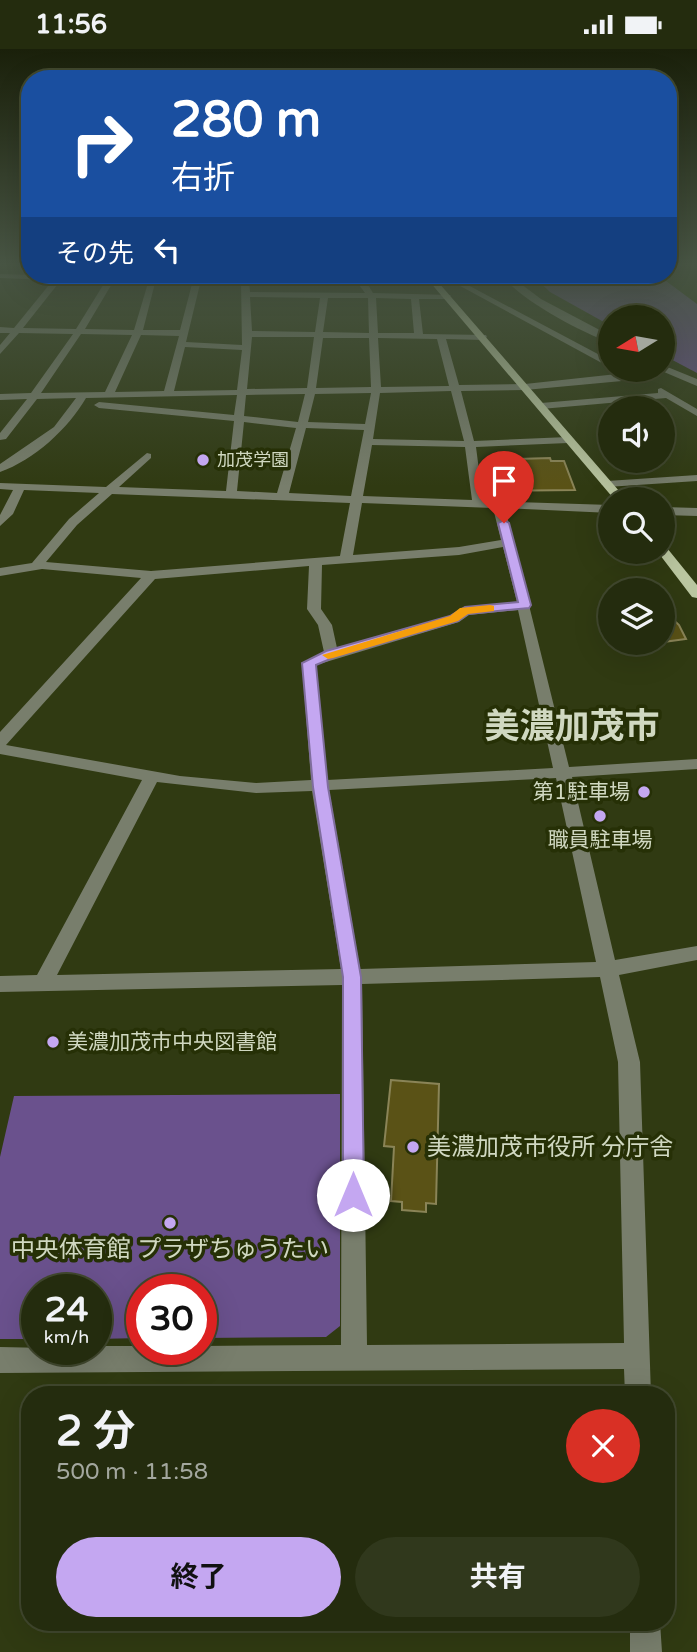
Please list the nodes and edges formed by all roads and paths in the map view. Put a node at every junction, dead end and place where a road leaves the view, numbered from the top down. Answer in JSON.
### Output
{"nodes":[{"id":1,"x":375,"y":336,"type":"edge"},
{"id":2,"x":11,"y":337,"type":"edge"},
{"id":3,"x":75,"y":337,"type":"edge"},
{"id":4,"x":136,"y":337,"type":"edge"},
{"id":5,"x":182,"y":337,"type":"edge"},
{"id":6,"x":248,"y":337,"type":"edge"},
{"id":7,"x":318,"y":337,"type":"edge"},
{"id":8,"x":438,"y":337,"type":"edge"},
{"id":9,"x":442,"y":337,"type":"junction"},
{"id":10,"x":483,"y":337,"type":"joint"},
{"id":11,"x":559,"y":337,"type":"edge"},
{"id":12,"x":180,"y":344,"type":"junction"},
{"id":13,"x":246,"y":348,"type":"junction"},
{"id":14,"x":0,"y":351,"type":"edge"},
{"id":15,"x":598,"y":358,"type":"edge"},
{"id":16,"x":676,"y":375,"type":"edge"},
{"id":17,"x":598,"y":379,"type":"edge"},
{"id":18,"x":643,"y":382,"type":"edge"},
{"id":19,"x":697,"y":386,"type":"edge"},
{"id":20,"x":525,"y":387,"type":"junction"},
{"id":21,"x":453,"y":388,"type":"junction"},
{"id":22,"x":376,"y":390,"type":"junction"},
{"id":23,"x":311,"y":391,"type":"junction"},
{"id":24,"x":242,"y":392,"type":"junction"},
{"id":25,"x":169,"y":394,"type":"junction"},
{"id":26,"x":109,"y":395,"type":"junction"},
{"id":27,"x":669,"y":395,"type":"junction"},
{"id":28,"x":0,"y":397,"type":"edge"},
{"id":29,"x":36,"y":397,"type":"junction"},
{"id":30,"x":81,"y":399,"type":"junction"},
{"id":31,"x":541,"y":406,"type":"junction"},
{"id":32,"x":697,"y":412,"type":"edge"},
{"id":33,"x":239,"y":417,"type":"junction"},
{"id":34,"x":301,"y":425,"type":"junction"},
{"id":35,"x":369,"y":427,"type":"junction"},
{"id":36,"x":10,"y":438,"type":"edge"},
{"id":37,"x":46,"y":440,"type":"junction"},
{"id":38,"x":568,"y":440,"type":"junction"},
{"id":39,"x":366,"y":442,"type":"junction"},
{"id":40,"x":470,"y":445,"type":"junction"},
{"id":41,"x":147,"y":456,"type":"dead end"},
{"id":42,"x":0,"y":469,"type":"edge"},
{"id":43,"x":697,"y":478,"type":"edge"},
{"id":44,"x":607,"y":484,"type":"junction"},
{"id":45,"x":0,"y":486,"type":"edge"},
{"id":46,"x":21,"y":487,"type":"junction"},
{"id":47,"x":610,"y":487,"type":"edge"},
{"id":48,"x":110,"y":490,"type":"junction"},
{"id":49,"x":231,"y":494,"type":"junction"},
{"id":50,"x":282,"y":497,"type":"junction"},
{"id":51,"x":355,"y":499,"type":"junction"},
{"id":52,"x":478,"y":505,"type":"junction"},
{"id":53,"x":498,"y":505,"type":"junction"},
{"id":54,"x":598,"y":509,"type":"edge"},
{"id":55,"x":675,"y":511,"type":"edge"},
{"id":56,"x":697,"y":512,"type":"edge"},
{"id":57,"x":0,"y":522,"type":"edge"},
{"id":58,"x":509,"y":542,"type":"junction"},
{"id":59,"x":346,"y":559,"type":"junction"},
{"id":60,"x":316,"y":562,"type":"junction"},
{"id":61,"x":673,"y":564,"type":"edge"},
{"id":62,"x":36,"y":566,"type":"junction"},
{"id":63,"x":0,"y":572,"type":"edge"},
{"id":64,"x":151,"y":575,"type":"junction"},
{"id":65,"x":697,"y":594,"type":"edge"},
{"id":66,"x":524,"y":605,"type":"junction"},
{"id":67,"x":331,"y":654,"type":"junction"},
{"id":68,"x":0,"y":741,"type":"edge"},
{"id":69,"x":0,"y":749,"type":"edge"},
{"id":70,"x":697,"y":764,"type":"edge"},
{"id":71,"x":563,"y":772,"type":"junction"},
{"id":72,"x":152,"y":776,"type":"junction"},
{"id":73,"x":320,"y":787,"type":"junction"},
{"id":74,"x":697,"y":953,"type":"edge"},
{"id":75,"x":610,"y":969,"type":"junction"},
{"id":76,"x":352,"y":977,"type":"junction"},
{"id":77,"x":43,"y":982,"type":"junction"},
{"id":78,"x":0,"y":984,"type":"edge"},
{"id":79,"x":636,"y":1356,"type":"junction"},
{"id":80,"x":354,"y":1359,"type":"junction"},
{"id":81,"x":0,"y":1360,"type":"edge"},
{"id":82,"x":638,"y":1386,"type":"edge"},
{"id":83,"x":645,"y":1631,"type":"edge"},
{"id":84,"x":646,"y":1652,"type":"edge"}],
"edges":[{"from":1,"to":22,"type":"street"},
{"from":2,"to":14,"type":"street"},
{"from":3,"to":29,"type":"street"},
{"from":4,"to":26,"type":"street"},
{"from":5,"to":12,"type":"street"},
{"from":6,"to":13,"type":"street"},
{"from":7,"to":23,"type":"street"},
{"from":8,"to":9,"type":"street"},
{"from":9,"to":10,"type":"street"},
{"from":9,"to":21,"type":"street"},
{"from":10,"to":20,"type":"main road"},
{"from":11,"to":15,"type":"street"},
{"from":12,"to":13,"type":"street"},
{"from":12,"to":25,"type":"street"},
{"from":13,"to":24,"type":"street"},
{"from":16,"to":19,"type":"street"},
{"from":17,"to":20,"type":"street"},
{"from":18,"to":27,"type":"street"},
{"from":20,"to":21,"type":"street"},
{"from":20,"to":31,"type":"main road"},
{"from":21,"to":22,"type":"street"},
{"from":21,"to":40,"type":"street"},
{"from":22,"to":23,"type":"street"},
{"from":22,"to":35,"type":"street"},
{"from":23,"to":24,"type":"street"},
{"from":23,"to":34,"type":"street"},
{"from":24,"to":25,"type":"street"},
{"from":24,"to":33,"type":"street"},
{"from":25,"to":26,"type":"street"},
{"from":26,"to":30,"type":"street"},
{"from":27,"to":31,"type":"street"},
{"from":27,"to":32,"type":"street"},
{"from":28,"to":29,"type":"street"},
{"from":29,"to":30,"type":"street"},
{"from":29,"to":36,"type":"street"},
{"from":30,"to":33,"type":"street"},
{"from":30,"to":37,"type":"street"},
{"from":31,"to":38,"type":"main road"},
{"from":33,"to":34,"type":"street"},
{"from":33,"to":49,"type":"street"},
{"from":34,"to":35,"type":"street"},
{"from":34,"to":50,"type":"street"},
{"from":35,"to":39,"type":"street"},
{"from":36,"to":37,"type":"street"},
{"from":37,"to":42,"type":"street"},
{"from":38,"to":40,"type":"street"},
{"from":38,"to":44,"type":"main road"},
{"from":39,"to":40,"type":"street"},
{"from":39,"to":51,"type":"street"},
{"from":40,"to":52,"type":"street"},
{"from":41,"to":48,"type":"street"},
{"from":43,"to":44,"type":"street"},
{"from":44,"to":47,"type":"main road"},
{"from":45,"to":46,"type":"street"},
{"from":46,"to":48,"type":"street"},
{"from":46,"to":57,"type":"street"},
{"from":48,"to":49,"type":"street"},
{"from":48,"to":62,"type":"street"},
{"from":49,"to":50,"type":"street"},
{"from":50,"to":51,"type":"street"},
{"from":51,"to":52,"type":"street"},
{"from":51,"to":59,"type":"street"},
{"from":52,"to":53,"type":"street"},
{"from":53,"to":54,"type":"street"},
{"from":53,"to":58,"type":"street"},
{"from":55,"to":56,"type":"street"},
{"from":58,"to":59,"type":"street"},
{"from":58,"to":66,"type":"street"},
{"from":59,"to":60,"type":"street"},
{"from":60,"to":64,"type":"street"},
{"from":60,"to":67,"type":"street"},
{"from":61,"to":65,"type":"main road"},
{"from":62,"to":63,"type":"street"},
{"from":62,"to":64,"type":"street"},
{"from":64,"to":68,"type":"street"},
{"from":66,"to":67,"type":"street"},
{"from":66,"to":71,"type":"street"},
{"from":67,"to":73,"type":"street"},
{"from":69,"to":72,"type":"street"},
{"from":70,"to":71,"type":"street"},
{"from":71,"to":73,"type":"street"},
{"from":71,"to":75,"type":"street"},
{"from":72,"to":73,"type":"street"},
{"from":72,"to":77,"type":"street"},
{"from":73,"to":76,"type":"street"},
{"from":74,"to":75,"type":"street"},
{"from":75,"to":76,"type":"street"},
{"from":75,"to":79,"type":"street"},
{"from":76,"to":77,"type":"street"},
{"from":76,"to":80,"type":"street"},
{"from":77,"to":78,"type":"street"},
{"from":79,"to":80,"type":"street"},
{"from":79,"to":82,"type":"street"},
{"from":80,"to":81,"type":"street"},
{"from":83,"to":84,"type":"street"}]}
